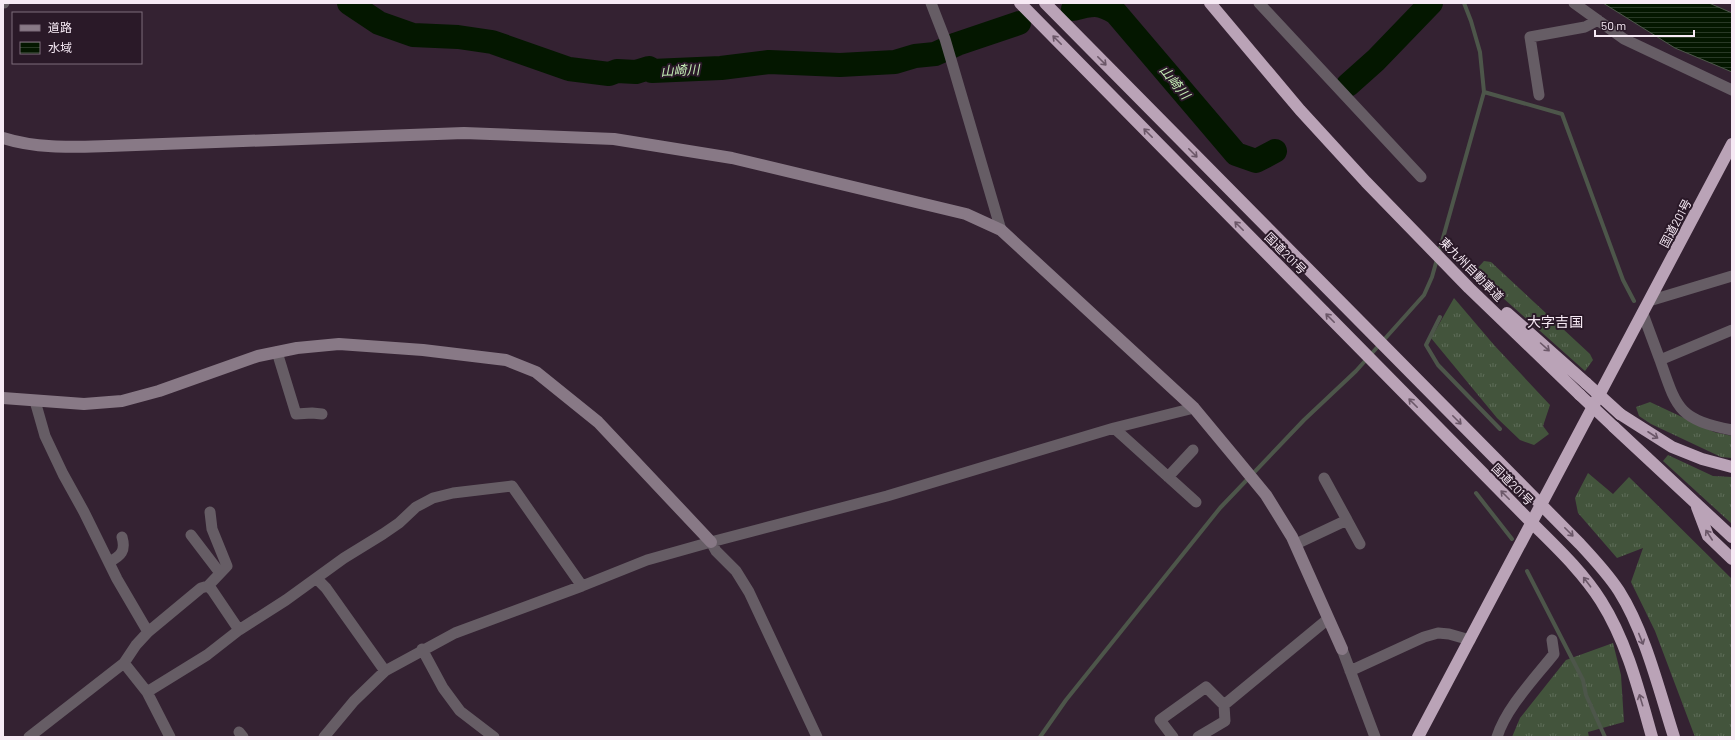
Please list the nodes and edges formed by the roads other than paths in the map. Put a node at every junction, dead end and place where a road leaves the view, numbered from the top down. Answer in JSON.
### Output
{"nodes":[{"id":1,"x":931,"y":3,"type":"edge"},
{"id":2,"x":1020,"y":3,"type":"edge"},
{"id":3,"x":1045,"y":3,"type":"edge"},
{"id":4,"x":1210,"y":3,"type":"edge"},
{"id":5,"x":1259,"y":3,"type":"edge"},
{"id":6,"x":1574,"y":3,"type":"edge"},
{"id":7,"x":1598,"y":20,"type":"junction"},
{"id":8,"x":1732,"y":90,"type":"edge"},
{"id":9,"x":1539,"y":95,"type":"dead end"},
{"id":10,"x":3,"y":138,"type":"edge"},
{"id":11,"x":1732,"y":144,"type":"edge"},
{"id":12,"x":1421,"y":177,"type":"dead end"},
{"id":13,"x":1001,"y":230,"type":"junction"},
{"id":14,"x":1732,"y":276,"type":"edge"},
{"id":15,"x":1471,"y":286,"type":"junction"},
{"id":16,"x":1649,"y":301,"type":"junction"},
{"id":17,"x":1643,"y":314,"type":"junction"},
{"id":18,"x":1732,"y":330,"type":"edge"},
{"id":19,"x":277,"y":352,"type":"junction"},
{"id":20,"x":1660,"y":360,"type":"junction"},
{"id":21,"x":3,"y":398,"type":"edge"},
{"id":22,"x":34,"y":401,"type":"junction"},
{"id":23,"x":1194,"y":408,"type":"junction"},
{"id":24,"x":322,"y":414,"type":"dead end"},
{"id":25,"x":1114,"y":428,"type":"junction"},
{"id":26,"x":1732,"y":430,"type":"edge"},
{"id":27,"x":1193,"y":450,"type":"dead end"},
{"id":28,"x":1732,"y":466,"type":"edge"},
{"id":29,"x":1168,"y":477,"type":"junction"},
{"id":30,"x":1324,"y":478,"type":"dead end"},
{"id":31,"x":1196,"y":502,"type":"dead end"},
{"id":32,"x":1696,"y":504,"type":"junction"},
{"id":33,"x":1541,"y":505,"type":"junction"},
{"id":34,"x":210,"y":512,"type":"dead end"},
{"id":35,"x":1347,"y":520,"type":"junction"},
{"id":36,"x":1532,"y":523,"type":"junction"},
{"id":37,"x":191,"y":535,"type":"dead end"},
{"id":38,"x":122,"y":537,"type":"dead end"},
{"id":39,"x":1732,"y":537,"type":"edge"},
{"id":40,"x":711,"y":542,"type":"junction"},
{"id":41,"x":1296,"y":544,"type":"junction"},
{"id":42,"x":1360,"y":544,"type":"dead end"},
{"id":43,"x":1732,"y":559,"type":"edge"},
{"id":44,"x":109,"y":562,"type":"junction"},
{"id":45,"x":220,"y":573,"type":"junction"},
{"id":46,"x":317,"y":578,"type":"junction"},
{"id":47,"x":208,"y":586,"type":"junction"},
{"id":48,"x":582,"y":586,"type":"junction"},
{"id":49,"x":1328,"y":619,"type":"junction"},
{"id":50,"x":239,"y":630,"type":"junction"},
{"id":51,"x":148,"y":632,"type":"junction"},
{"id":52,"x":1470,"y":640,"type":"junction"},
{"id":53,"x":1552,"y":640,"type":"dead end"},
{"id":54,"x":422,"y":649,"type":"junction"},
{"id":55,"x":1342,"y":649,"type":"joint"},
{"id":56,"x":124,"y":663,"type":"junction"},
{"id":57,"x":385,"y":671,"type":"junction"},
{"id":58,"x":1350,"y":671,"type":"junction"},
{"id":59,"x":147,"y":692,"type":"junction"},
{"id":60,"x":1224,"y":705,"type":"junction"},
{"id":61,"x":29,"y":737,"type":"edge"},
{"id":62,"x":170,"y":737,"type":"edge"},
{"id":63,"x":324,"y":737,"type":"edge"},
{"id":64,"x":494,"y":737,"type":"edge"},
{"id":65,"x":817,"y":737,"type":"edge"},
{"id":66,"x":1173,"y":737,"type":"edge"},
{"id":67,"x":1198,"y":737,"type":"edge"},
{"id":68,"x":1375,"y":737,"type":"edge"},
{"id":69,"x":1418,"y":737,"type":"edge"},
{"id":70,"x":1497,"y":737,"type":"edge"},
{"id":71,"x":1652,"y":737,"type":"edge"},
{"id":72,"x":1674,"y":737,"type":"edge"}],
"edges":[{"from":1,"to":13,"type":"street"},
{"from":36,"to":2,"type":"highway","name":"国道201号","one_way":true},
{"from":3,"to":33,"type":"highway","name":"国道201号","one_way":true},
{"from":4,"to":15,"type":"highway"},
{"from":5,"to":12,"type":"street"},
{"from":6,"to":7,"type":"street"},
{"from":7,"to":8,"type":"street"},
{"from":7,"to":9,"type":"street"},
{"from":10,"to":13,"type":"street"},
{"from":11,"to":16,"type":"highway","name":"国道201号"},
{"from":13,"to":23,"type":"street"},
{"from":14,"to":16,"type":"street"},
{"from":15,"to":28,"type":"highway","one_way":true,"bridge":true},
{"from":15,"to":32,"type":"highway","name":"東九州自動車道","bridge":true},
{"from":16,"to":17,"type":"highway","name":"国道201号"},
{"from":17,"to":20,"type":"street"},
{"from":17,"to":33,"type":"highway","name":"国道201号"},
{"from":18,"to":20,"type":"street"},
{"from":19,"to":22,"type":"street"},
{"from":19,"to":24,"type":"street"},
{"from":19,"to":40,"type":"street"},
{"from":20,"to":26,"type":"street"},
{"from":21,"to":22,"type":"street"},
{"from":22,"to":44,"type":"street"},
{"from":23,"to":25,"type":"street"},
{"from":23,"to":41,"type":"street"},
{"from":25,"to":29,"type":"street"},
{"from":25,"to":40,"type":"street"},
{"from":27,"to":29,"type":"street"},
{"from":29,"to":31,"type":"street"},
{"from":30,"to":35,"type":"street"},
{"from":32,"to":39,"type":"highway","name":"東九州自動車道"},
{"from":43,"to":32,"type":"highway","one_way":true},
{"from":33,"to":36,"type":"highway","name":"国道201号"},
{"from":33,"to":72,"type":"highway","one_way":true},
{"from":34,"to":45,"type":"street"},
{"from":35,"to":41,"type":"street"},
{"from":35,"to":42,"type":"street"},
{"from":36,"to":52,"type":"highway","name":"国道201号"},
{"from":71,"to":36,"type":"highway","one_way":true},
{"from":37,"to":45,"type":"street"},
{"from":38,"to":44,"type":"street"},
{"from":40,"to":48,"type":"street"},
{"from":40,"to":65,"type":"street"},
{"from":41,"to":49,"type":"street"},
{"from":44,"to":51,"type":"street"},
{"from":45,"to":47,"type":"street"},
{"from":46,"to":48,"type":"street"},
{"from":46,"to":50,"type":"street"},
{"from":46,"to":57,"type":"street"},
{"from":47,"to":50,"type":"street"},
{"from":47,"to":51,"type":"street"},
{"from":48,"to":54,"type":"street"},
{"from":49,"to":55,"type":"street"},
{"from":49,"to":60,"type":"street"},
{"from":50,"to":59,"type":"street"},
{"from":51,"to":56,"type":"street"},
{"from":52,"to":58,"type":"street"},
{"from":52,"to":69,"type":"highway","name":"国道201号"},
{"from":53,"to":70,"type":"street"},
{"from":54,"to":57,"type":"street"},
{"from":54,"to":64,"type":"street"},
{"from":55,"to":58,"type":"street"},
{"from":56,"to":59,"type":"street"},
{"from":56,"to":61,"type":"street"},
{"from":57,"to":63,"type":"street"},
{"from":58,"to":68,"type":"street"},
{"from":59,"to":62,"type":"street"},
{"from":60,"to":66,"type":"street"},
{"from":60,"to":67,"type":"street"}]}
